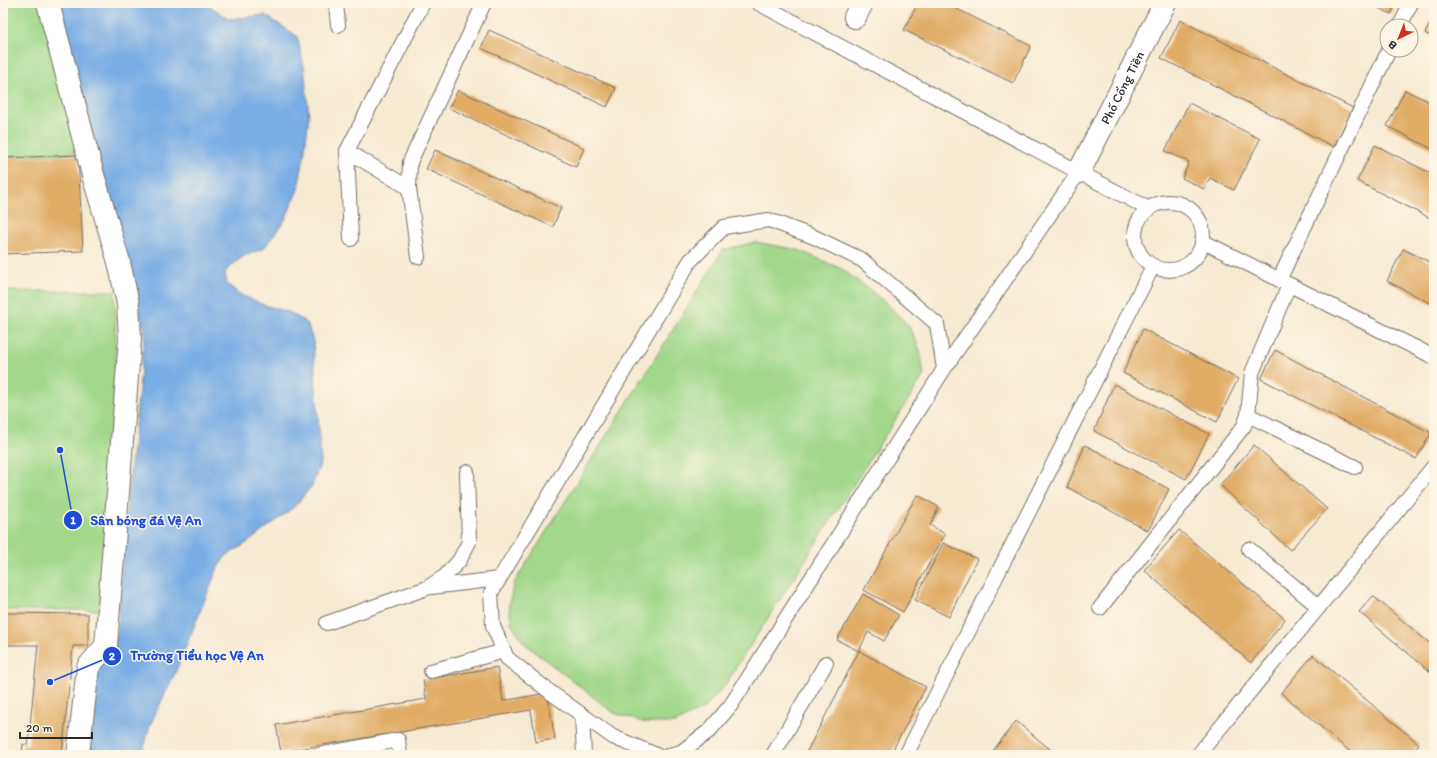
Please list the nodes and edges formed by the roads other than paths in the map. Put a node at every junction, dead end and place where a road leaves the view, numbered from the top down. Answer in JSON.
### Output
{"nodes":[{"id":1,"x":48,"y":3,"type":"edge"},
{"id":2,"x":336,"y":3,"type":"edge"},
{"id":3,"x":423,"y":3,"type":"edge"},
{"id":4,"x":484,"y":3,"type":"edge"},
{"id":5,"x":758,"y":3,"type":"edge"},
{"id":6,"x":1165,"y":3,"type":"edge"},
{"id":7,"x":1411,"y":3,"type":"edge"},
{"id":8,"x":1404,"y":18,"type":"edge"},
{"id":9,"x":338,"y":24,"type":"dead end"},
{"id":10,"x":1385,"y":58,"type":"edge"},
{"id":11,"x":347,"y":151,"type":"junction"},
{"id":12,"x":1079,"y":172,"type":"junction"},
{"id":13,"x":409,"y":188,"type":"junction"},
{"id":14,"x":1149,"y":209,"type":"junction"},
{"id":15,"x":351,"y":239,"type":"dead end"},
{"id":16,"x":1202,"y":242,"type":"junction"},
{"id":17,"x":418,"y":257,"type":"dead end"},
{"id":18,"x":1153,"y":266,"type":"junction"},
{"id":19,"x":1284,"y":282,"type":"junction"},
{"id":20,"x":1434,"y":357,"type":"edge"},
{"id":21,"x":944,"y":369,"type":"junction"},
{"id":22,"x":1248,"y":415,"type":"junction"},
{"id":23,"x":1434,"y":466,"type":"edge"},
{"id":24,"x":1355,"y":467,"type":"dead end"},
{"id":25,"x":468,"y":472,"type":"dead end"},
{"id":26,"x":1249,"y":549,"type":"dead end"},
{"id":27,"x":499,"y":579,"type":"junction"},
{"id":28,"x":427,"y":588,"type":"junction"},
{"id":29,"x":1318,"y":607,"type":"junction"},
{"id":30,"x":1100,"y":608,"type":"dead end"},
{"id":31,"x":327,"y":622,"type":"dead end"},
{"id":32,"x":504,"y":651,"type":"junction"},
{"id":33,"x":826,"y":663,"type":"dead end"},
{"id":34,"x":431,"y":671,"type":"dead end"},
{"id":35,"x":582,"y":715,"type":"junction"},
{"id":36,"x":78,"y":755,"type":"edge"},
{"id":37,"x":319,"y":755,"type":"edge"},
{"id":38,"x":400,"y":755,"type":"edge"},
{"id":39,"x":584,"y":755,"type":"edge"},
{"id":40,"x":656,"y":755,"type":"edge"},
{"id":41,"x":669,"y":755,"type":"edge"},
{"id":42,"x":773,"y":755,"type":"edge"},
{"id":43,"x":906,"y":755,"type":"edge"},
{"id":44,"x":1198,"y":755,"type":"edge"}],
"edges":[{"from":1,"to":36,"type":"street"},
{"from":2,"to":9,"type":"lane"},
{"from":3,"to":11,"type":"lane"},
{"from":4,"to":13,"type":"lane"},
{"from":5,"to":12,"type":"lane"},
{"from":6,"to":12,"type":"street","name":"Phố Cổng Tiền"},
{"from":7,"to":8,"type":"lane"},
{"from":10,"to":19,"type":"lane"},
{"from":11,"to":13,"type":"lane"},
{"from":11,"to":15,"type":"lane"},
{"from":12,"to":14,"type":"lane"},
{"from":12,"to":21,"type":"lane"},
{"from":13,"to":17,"type":"lane"},
{"from":14,"to":16,"type":"lane"},
{"from":14,"to":18,"type":"lane"},
{"from":16,"to":18,"type":"lane"},
{"from":16,"to":19,"type":"lane"},
{"from":18,"to":43,"type":"lane"},
{"from":19,"to":20,"type":"lane"},
{"from":19,"to":22,"type":"lane"},
{"from":21,"to":27,"type":"lane"},
{"from":21,"to":41,"type":"lane"},
{"from":22,"to":24,"type":"lane"},
{"from":22,"to":30,"type":"lane"},
{"from":23,"to":29,"type":"lane"},
{"from":25,"to":28,"type":"lane"},
{"from":26,"to":29,"type":"lane"},
{"from":27,"to":28,"type":"lane"},
{"from":27,"to":32,"type":"lane"},
{"from":28,"to":31,"type":"lane"},
{"from":29,"to":44,"type":"lane"},
{"from":32,"to":34,"type":"lane"},
{"from":32,"to":35,"type":"lane"},
{"from":33,"to":42,"type":"lane"},
{"from":35,"to":39,"type":"lane"},
{"from":35,"to":40,"type":"lane"},
{"from":37,"to":38,"type":"lane"}]}
